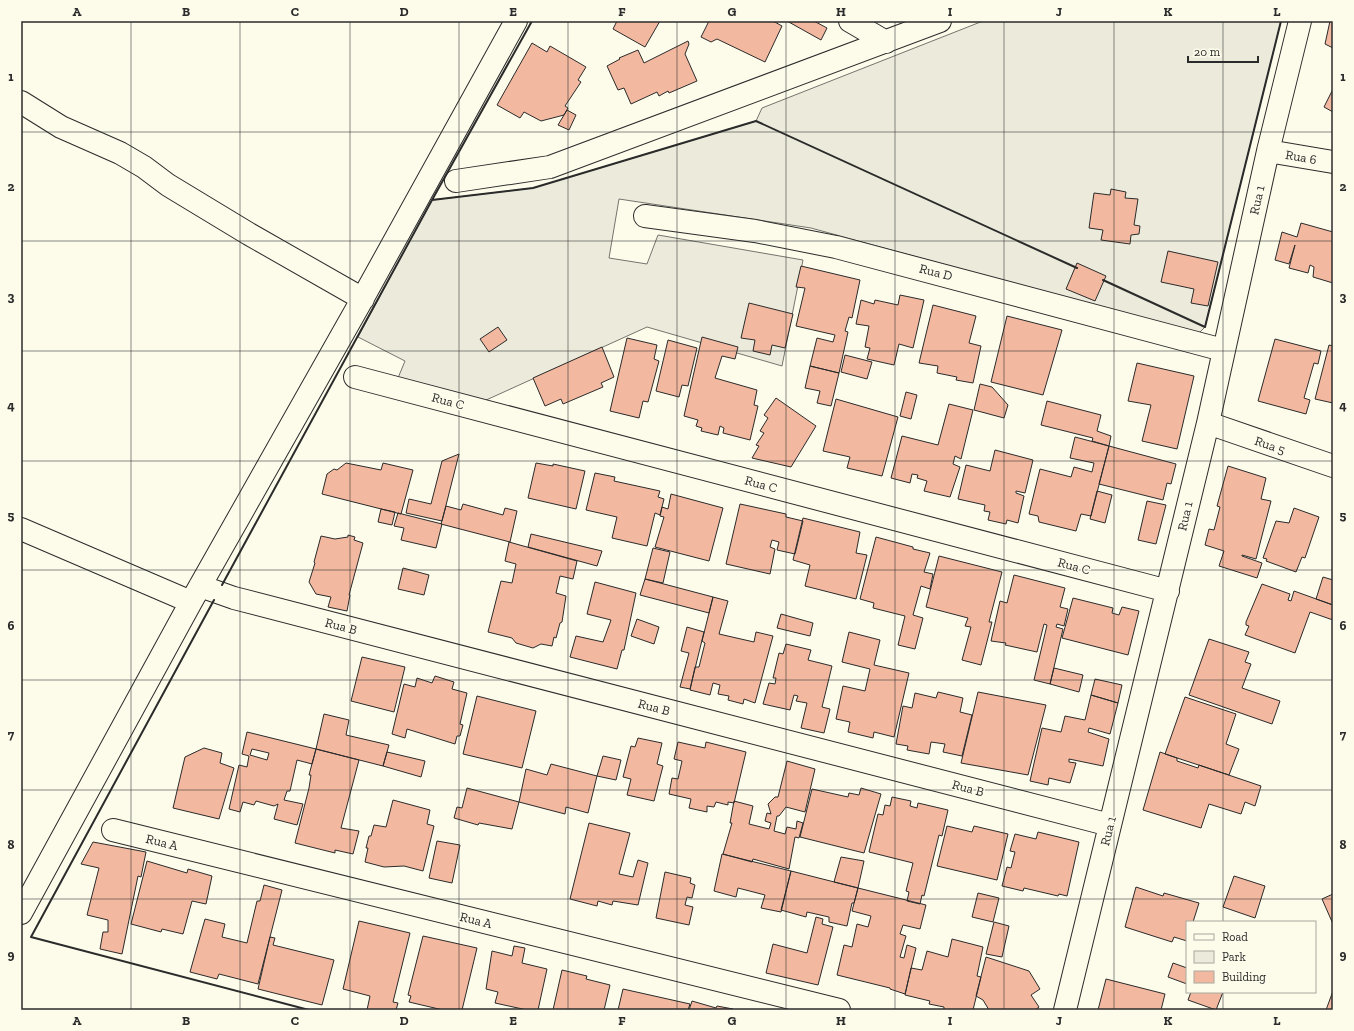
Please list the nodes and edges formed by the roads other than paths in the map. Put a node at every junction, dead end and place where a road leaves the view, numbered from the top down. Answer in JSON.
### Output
{"nodes":[{"id":1,"x":516,"y":21,"type":"edge"},
{"id":2,"x":850,"y":21,"type":"edge"},
{"id":3,"x":940,"y":21,"type":"edge"},
{"id":4,"x":1300,"y":21,"type":"edge"},
{"id":5,"x":886,"y":42,"type":"junction"},
{"id":6,"x":21,"y":102,"type":"edge"},
{"id":7,"x":1268,"y":151,"type":"junction"},
{"id":8,"x":1333,"y":162,"type":"edge"},
{"id":9,"x":456,"y":181,"type":"dead end"},
{"id":10,"x":645,"y":216,"type":"dead end"},
{"id":11,"x":363,"y":298,"type":"junction"},
{"id":12,"x":1223,"y":350,"type":"junction"},
{"id":13,"x":355,"y":377,"type":"dead end"},
{"id":14,"x":1208,"y":423,"type":"junction"},
{"id":15,"x":1333,"y":466,"type":"edge"},
{"id":16,"x":21,"y":528,"type":"edge"},
{"id":17,"x":1168,"y":591,"type":"junction"},
{"id":18,"x":195,"y":594,"type":"junction"},
{"id":19,"x":1110,"y":825,"type":"junction"},
{"id":20,"x":113,"y":830,"type":"dead end"},
{"id":21,"x":21,"y":913,"type":"edge"},
{"id":22,"x":839,"y":1010,"type":"edge"},
{"id":23,"x":1065,"y":1010,"type":"edge"}],
"edges":[{"from":1,"to":11,"type":"street"},
{"from":2,"to":5,"type":"street"},
{"from":3,"to":5,"type":"street"},
{"from":4,"to":7,"type":"street","name":"Rua 1"},
{"from":5,"to":9,"type":"street"},
{"from":6,"to":11,"type":"street"},
{"from":7,"to":8,"type":"street","name":"Rua 6"},
{"from":7,"to":12,"type":"street","name":"Rua 1"},
{"from":10,"to":12,"type":"street","name":"Rua D"},
{"from":11,"to":18,"type":"street"},
{"from":12,"to":14,"type":"street","name":"Rua 1"},
{"from":13,"to":17,"type":"street","name":"Rua C"},
{"from":14,"to":15,"type":"street","name":"Rua 5"},
{"from":14,"to":17,"type":"street","name":"Rua 1"},
{"from":16,"to":18,"type":"street","name":"Rua B"},
{"from":17,"to":19,"type":"street","name":"Rua 1"},
{"from":18,"to":19,"type":"street","name":"Rua B"},
{"from":18,"to":21,"type":"street"},
{"from":19,"to":23,"type":"street","name":"Rua 1"},
{"from":20,"to":22,"type":"street","name":"Rua A"}]}
